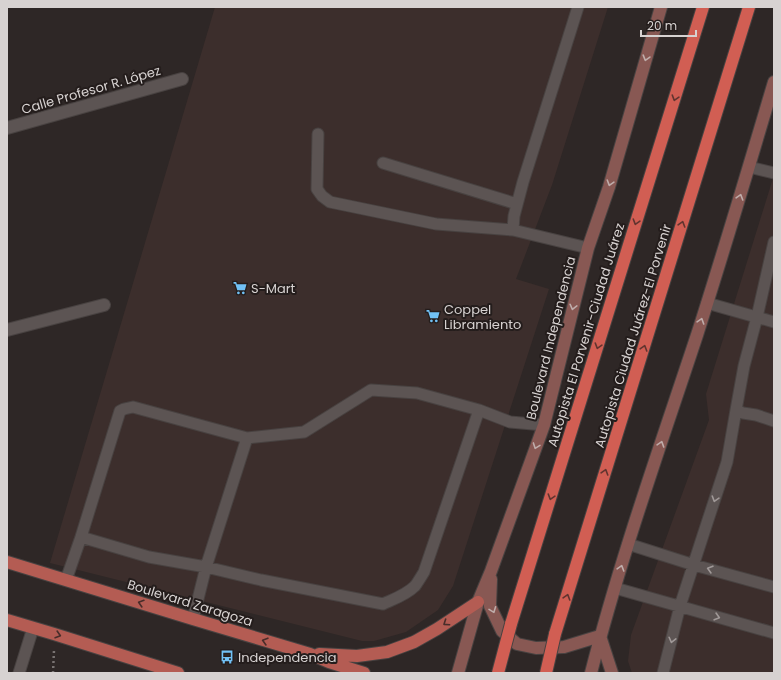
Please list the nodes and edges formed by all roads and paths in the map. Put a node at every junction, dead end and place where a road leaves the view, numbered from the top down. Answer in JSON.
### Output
{"nodes":[{"id":1,"x":578,"y":7,"type":"edge"},
{"id":2,"x":661,"y":7,"type":"edge"},
{"id":3,"x":703,"y":7,"type":"edge"},
{"id":4,"x":749,"y":7,"type":"edge"},
{"id":5,"x":182,"y":79,"type":"dead end"},
{"id":6,"x":774,"y":82,"type":"edge"},
{"id":7,"x":7,"y":128,"type":"edge"},
{"id":8,"x":318,"y":134,"type":"dead end"},
{"id":9,"x":383,"y":163,"type":"dead end"},
{"id":10,"x":749,"y":167,"type":"junction"},
{"id":11,"x":774,"y":173,"type":"edge"},
{"id":12,"x":517,"y":204,"type":"junction"},
{"id":13,"x":513,"y":230,"type":"junction"},
{"id":14,"x":774,"y":242,"type":"edge"},
{"id":15,"x":588,"y":248,"type":"junction"},
{"id":16,"x":707,"y":302,"type":"junction"},
{"id":17,"x":104,"y":305,"type":"dead end"},
{"id":18,"x":757,"y":317,"type":"junction"},
{"id":19,"x":774,"y":322,"type":"edge"},
{"id":20,"x":7,"y":330,"type":"edge"},
{"id":21,"x":479,"y":410,"type":"junction"},
{"id":22,"x":736,"y":410,"type":"junction"},
{"id":23,"x":774,"y":421,"type":"edge"},
{"id":24,"x":544,"y":425,"type":"junction"},
{"id":25,"x":247,"y":438,"type":"junction"},
{"id":26,"x":81,"y":537,"type":"junction"},
{"id":27,"x":628,"y":544,"type":"junction"},
{"id":28,"x":7,"y":562,"type":"edge"},
{"id":29,"x":694,"y":565,"type":"junction"},
{"id":30,"x":206,"y":567,"type":"junction"},
{"id":31,"x":491,"y":571,"type":"junction"},
{"id":32,"x":66,"y":580,"type":"junction"},
{"id":33,"x":615,"y":588,"type":"junction"},
{"id":34,"x":774,"y":588,"type":"edge"},
{"id":35,"x":478,"y":602,"type":"junction"},
{"id":36,"x":680,"y":606,"type":"junction"},
{"id":37,"x":193,"y":619,"type":"junction"},
{"id":38,"x":7,"y":620,"type":"edge"},
{"id":39,"x":33,"y":628,"type":"junction"},
{"id":40,"x":774,"y":633,"type":"edge"},
{"id":41,"x":54,"y":634,"type":"junction"},
{"id":42,"x":600,"y":636,"type":"junction"},
{"id":43,"x":310,"y":654,"type":"junction"},
{"id":44,"x":19,"y":673,"type":"edge"},
{"id":45,"x":54,"y":673,"type":"edge"},
{"id":46,"x":178,"y":673,"type":"edge"},
{"id":47,"x":364,"y":673,"type":"edge"},
{"id":48,"x":458,"y":673,"type":"edge"},
{"id":49,"x":498,"y":673,"type":"edge"},
{"id":50,"x":546,"y":673,"type":"edge"},
{"id":51,"x":591,"y":673,"type":"edge"},
{"id":52,"x":612,"y":673,"type":"edge"},
{"id":53,"x":663,"y":673,"type":"edge"}],
"edges":[{"from":1,"to":12,"type":"lane"},
{"from":2,"to":15,"type":"main road","name":"Boulevard Independencia","one_way":true},
{"from":3,"to":49,"type":"highway","name":"Autopista El Porvenir-Ciudad Juárez","one_way":true,"bridge":true},
{"from":50,"to":4,"type":"highway","name":"Autopista Ciudad Juárez-El Porvenir","one_way":true,"bridge":true},
{"from":5,"to":7,"type":"street","name":"Calle Profesor R. López"},
{"from":6,"to":10,"type":"main road"},
{"from":8,"to":13,"type":"lane"},
{"from":9,"to":12,"type":"lane"},
{"from":10,"to":11,"type":"lane"},
{"from":16,"to":10,"type":"main road","one_way":true},
{"from":12,"to":13,"type":"lane"},
{"from":13,"to":15,"type":"lane"},
{"from":14,"to":18,"type":"lane"},
{"from":15,"to":24,"type":"main road","name":"Boulevard Independencia","one_way":true},
{"from":16,"to":18,"type":"lane"},
{"from":27,"to":16,"type":"main road","one_way":true},
{"from":17,"to":20,"type":"street"},
{"from":18,"to":19,"type":"lane"},
{"from":18,"to":22,"type":"lane"},
{"from":21,"to":24,"type":"lane"},
{"from":21,"to":25,"type":"lane"},
{"from":21,"to":30,"type":"lane"},
{"from":22,"to":23,"type":"lane"},
{"from":22,"to":29,"type":"lane","one_way":true},
{"from":24,"to":31,"type":"main road","name":"Boulevard Independencia","one_way":true},
{"from":25,"to":26,"type":"lane"},
{"from":25,"to":30,"type":"lane"},
{"from":26,"to":30,"type":"lane"},
{"from":26,"to":32,"type":"lane"},
{"from":27,"to":29,"type":"lane"},
{"from":33,"to":27,"type":"main road","one_way":true},
{"from":28,"to":32,"type":"main road","name":"Boulevard Zaragoza"},
{"from":34,"to":29,"type":"lane","one_way":true},
{"from":29,"to":36,"type":"lane"},
{"from":30,"to":37,"type":"lane"},
{"from":31,"to":35,"type":"main road","name":"Boulevard Independencia"},
{"from":31,"to":42,"type":"main road","one_way":true},
{"from":37,"to":32,"type":"main road","name":"Boulevard Zaragoza","one_way":true},
{"from":33,"to":36,"type":"lane"},
{"from":33,"to":42,"type":"main road"},
{"from":35,"to":43,"type":"main road","one_way":true},
{"from":35,"to":48,"type":"main road","name":"Boulevard Independencia"},
{"from":36,"to":40,"type":"lane","one_way":true},
{"from":36,"to":53,"type":"lane","one_way":true},
{"from":43,"to":37,"type":"main road","name":"Boulevard Zaragoza","one_way":true},
{"from":38,"to":39,"type":"main road"},
{"from":39,"to":41,"type":"main road"},
{"from":39,"to":44,"type":"lane"},
{"from":41,"to":45,"type":"path"},
{"from":41,"to":46,"type":"main road","one_way":true},
{"from":42,"to":51,"type":"main road"},
{"from":42,"to":52,"type":"main road"},
{"from":43,"to":47,"type":"main road","name":"Boulevard Zaragoza"}]}
